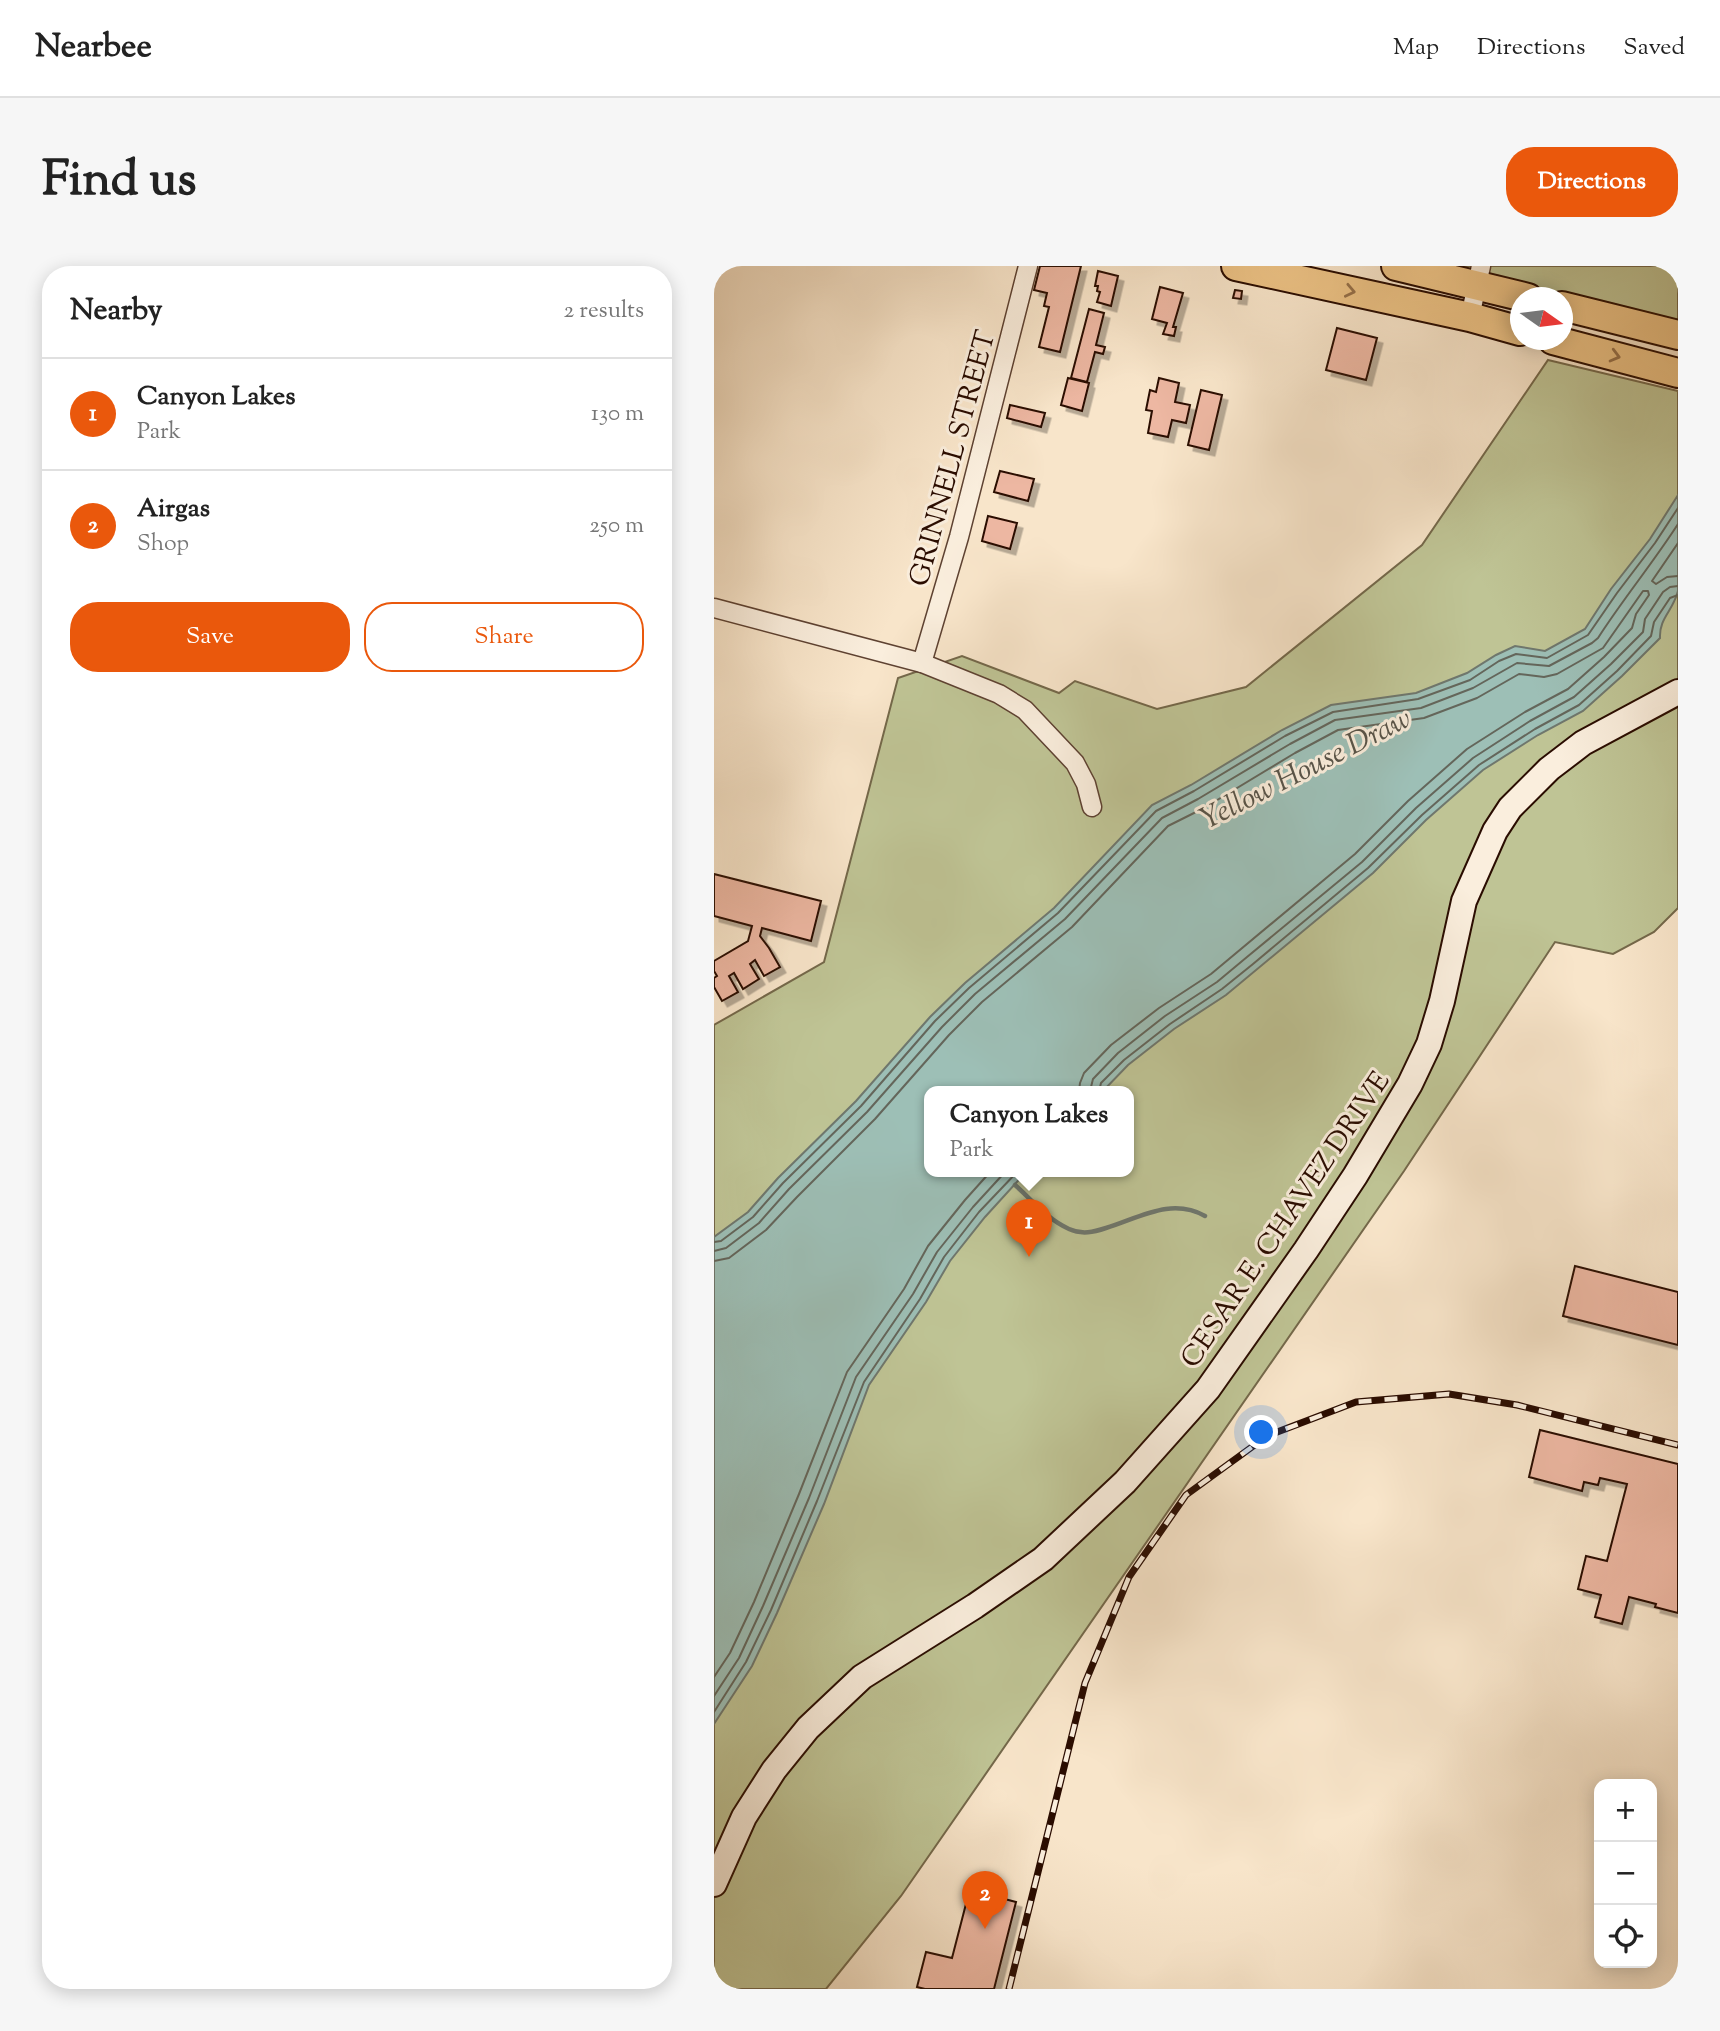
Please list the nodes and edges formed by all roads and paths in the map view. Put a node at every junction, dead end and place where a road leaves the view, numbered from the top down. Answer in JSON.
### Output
{"nodes":[{"id":1,"x":1028,"y":266,"type":"edge"},
{"id":2,"x":1236,"y":266,"type":"edge"},
{"id":3,"x":1396,"y":266,"type":"edge"},
{"id":4,"x":1479,"y":275,"type":"edge"},
{"id":5,"x":1510,"y":290,"type":"edge"},
{"id":6,"x":1573,"y":309,"type":"edge"},
{"id":7,"x":1470,"y":317,"type":"junction"},
{"id":8,"x":1510,"y":328,"type":"edge"},
{"id":9,"x":1678,"y":335,"type":"edge"},
{"id":10,"x":1573,"y":345,"type":"edge"},
{"id":11,"x":1678,"y":373,"type":"edge"},
{"id":12,"x":714,"y":608,"type":"edge"},
{"id":13,"x":922,"y":663,"type":"junction"},
{"id":14,"x":1678,"y":692,"type":"edge"},
{"id":15,"x":1091,"y":807,"type":"dead end"},
{"id":16,"x":714,"y":1884,"type":"edge"}],
"edges":[{"from":1,"to":13,"type":"street","name":"GRINNELL STREET"},
{"from":2,"to":7,"type":"main road","one_way":true},
{"from":3,"to":4,"type":"main road"},
{"from":4,"to":5,"type":"main road"},
{"from":4,"to":7,"type":"street"},
{"from":6,"to":9,"type":"main road"},
{"from":7,"to":8,"type":"main road"},
{"from":10,"to":11,"type":"main road","one_way":true},
{"from":12,"to":13,"type":"street"},
{"from":13,"to":15,"type":"street"},
{"from":14,"to":16,"type":"street","name":"CESAR E. CHAVEZ DRIVE"}]}
